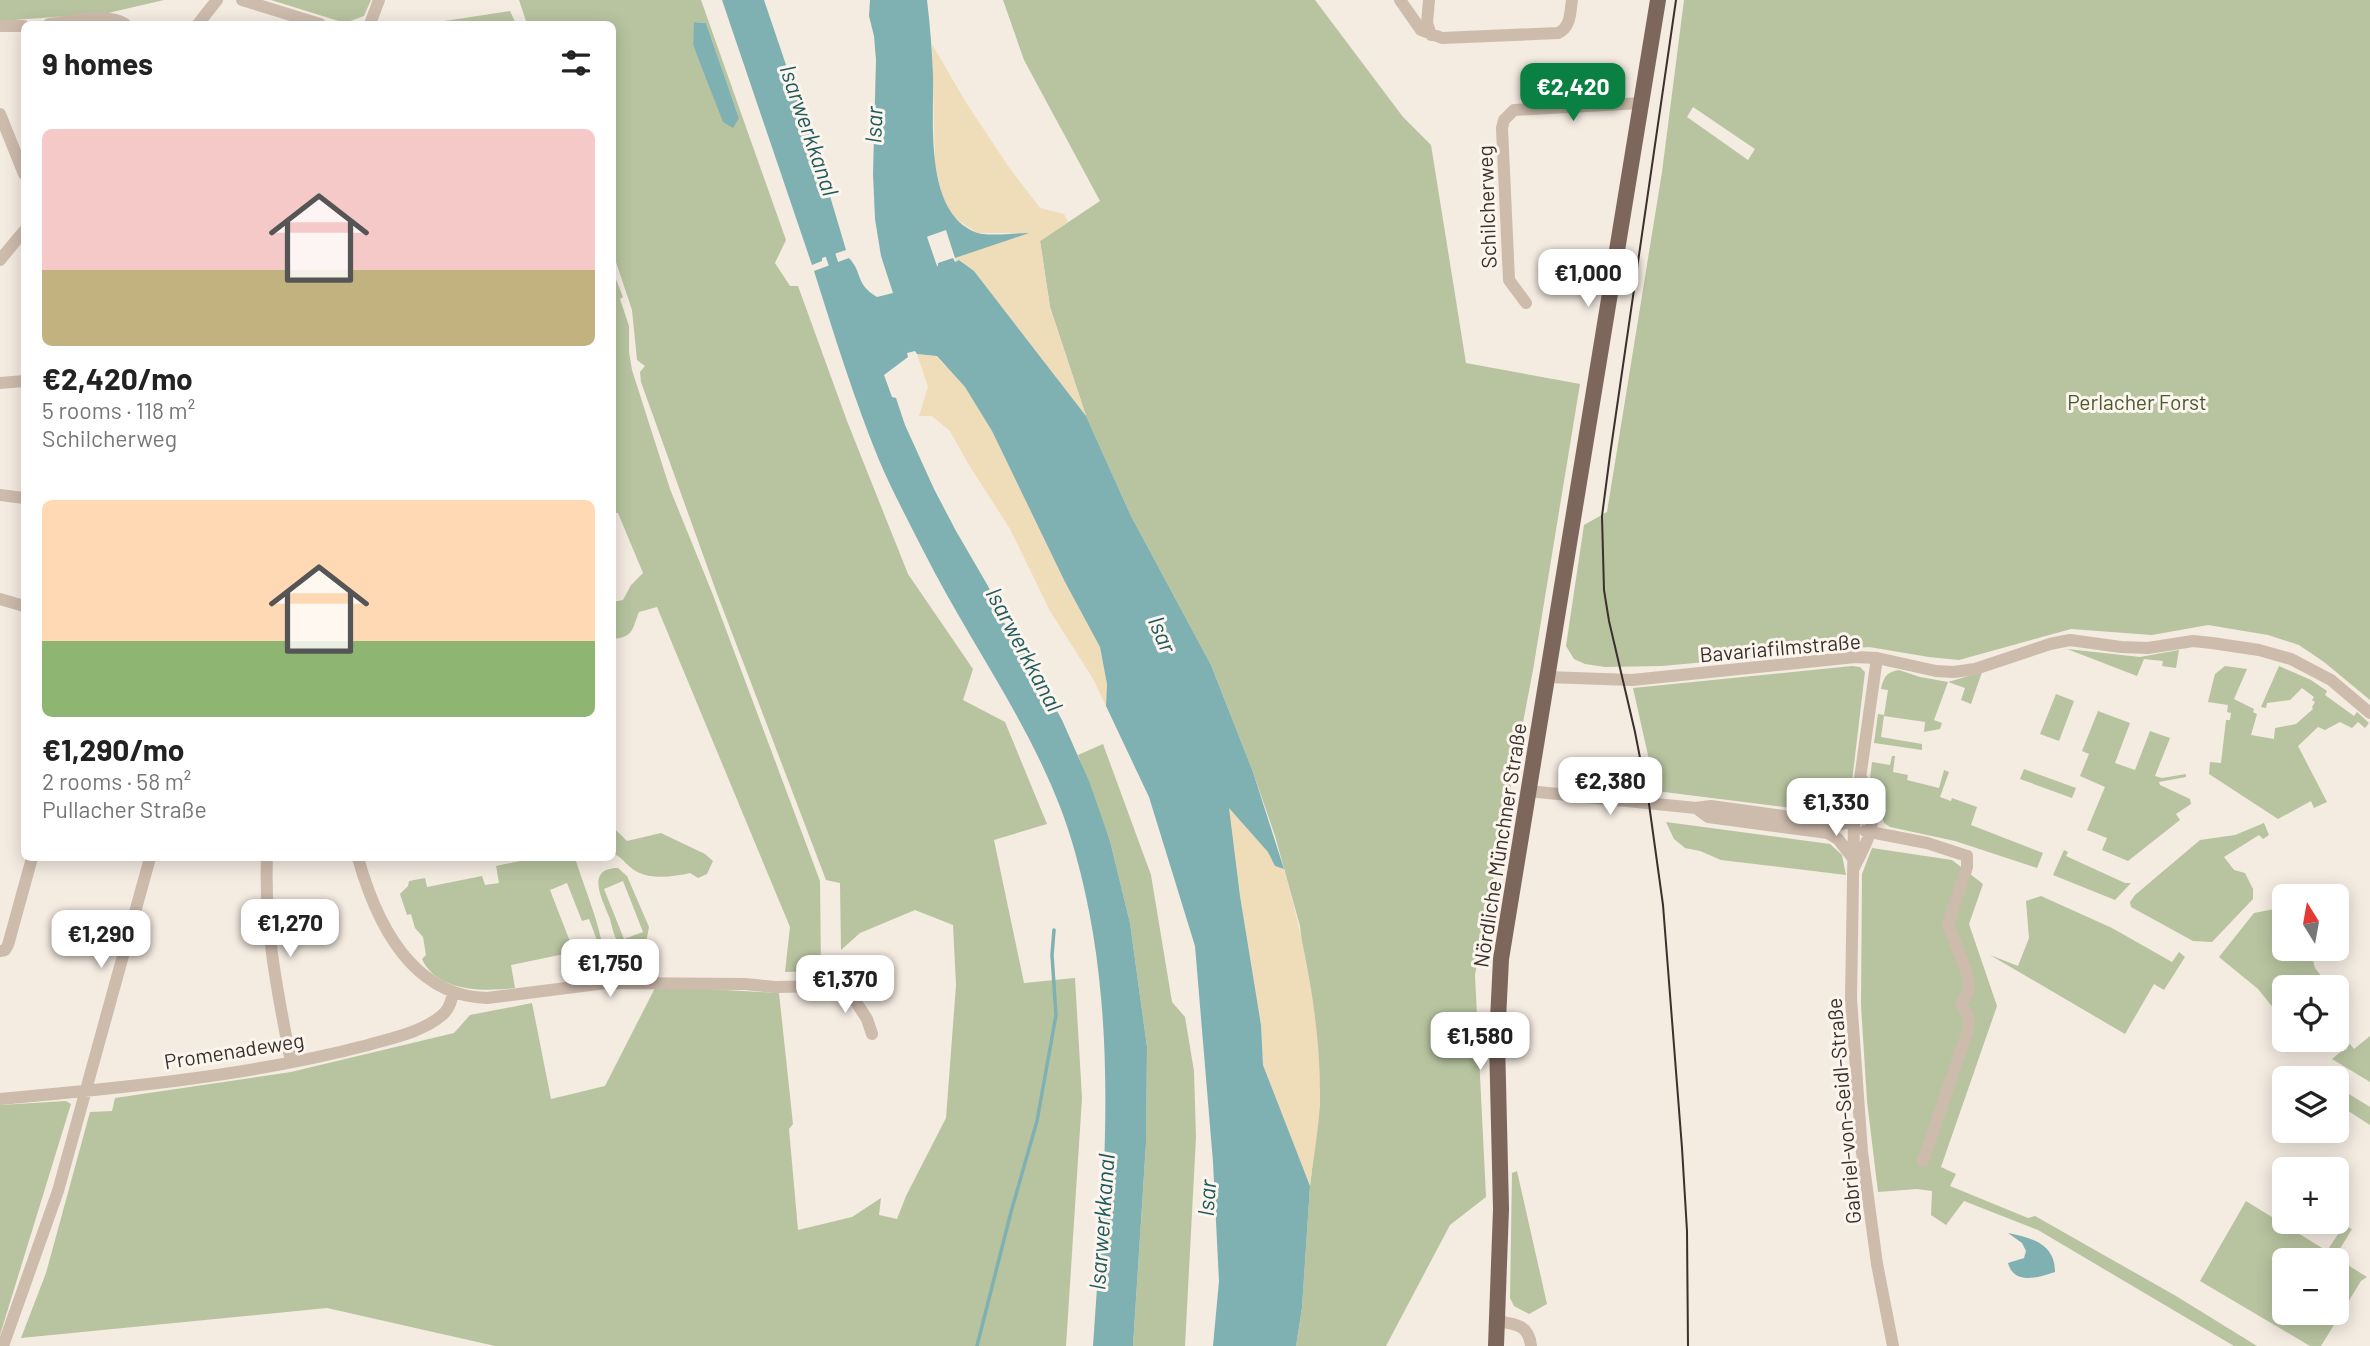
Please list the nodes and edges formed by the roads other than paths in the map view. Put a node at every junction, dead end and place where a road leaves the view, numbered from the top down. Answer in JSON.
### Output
{"nodes":[{"id":1,"x":217,"y":0,"type":"edge"},
{"id":2,"x":243,"y":0,"type":"edge"},
{"id":3,"x":379,"y":0,"type":"edge"},
{"id":4,"x":1400,"y":0,"type":"edge"},
{"id":5,"x":1429,"y":0,"type":"edge"},
{"id":6,"x":1572,"y":0,"type":"edge"},
{"id":7,"x":1658,"y":0,"type":"edge"},
{"id":8,"x":78,"y":21,"type":"edge"},
{"id":9,"x":121,"y":21,"type":"edge"},
{"id":10,"x":200,"y":21,"type":"edge"},
{"id":11,"x":310,"y":21,"type":"edge"},
{"id":12,"x":369,"y":21,"type":"edge"},
{"id":13,"x":0,"y":26,"type":"edge"},
{"id":14,"x":21,"y":26,"type":"edge"},
{"id":15,"x":1431,"y":35,"type":"junction"},
{"id":16,"x":1641,"y":103,"type":"junction"},
{"id":17,"x":0,"y":114,"type":"edge"},
{"id":18,"x":21,"y":166,"type":"edge"},
{"id":19,"x":21,"y":235,"type":"edge"},
{"id":20,"x":0,"y":260,"type":"edge"},
{"id":21,"x":1526,"y":303,"type":"dead end"},
{"id":22,"x":21,"y":381,"type":"edge"},
{"id":23,"x":0,"y":383,"type":"edge"},
{"id":24,"x":0,"y":495,"type":"edge"},
{"id":25,"x":21,"y":498,"type":"edge"},
{"id":26,"x":0,"y":599,"type":"edge"},
{"id":27,"x":21,"y":605,"type":"edge"},
{"id":28,"x":1877,"y":658,"type":"junction"},
{"id":29,"x":1546,"y":677,"type":"junction"},
{"id":30,"x":2370,"y":713,"type":"edge"},
{"id":31,"x":1861,"y":777,"type":"junction"},
{"id":32,"x":1858,"y":796,"type":"junction"},
{"id":33,"x":1527,"y":798,"type":"junction"},
{"id":34,"x":1696,"y":808,"type":"junction"},
{"id":35,"x":1854,"y":821,"type":"junction"},
{"id":36,"x":1868,"y":831,"type":"junction"},
{"id":37,"x":1853,"y":841,"type":"junction"},
{"id":38,"x":31,"y":861,"type":"edge"},
{"id":39,"x":149,"y":861,"type":"edge"},
{"id":40,"x":267,"y":861,"type":"edge"},
{"id":41,"x":359,"y":861,"type":"edge"},
{"id":42,"x":1852,"y":864,"type":"junction"},
{"id":43,"x":0,"y":951,"type":"edge"},
{"id":44,"x":453,"y":993,"type":"junction"},
{"id":45,"x":872,"y":1034,"type":"dead end"},
{"id":46,"x":291,"y":1062,"type":"junction"},
{"id":47,"x":86,"y":1091,"type":"junction"},
{"id":48,"x":0,"y":1099,"type":"edge"},
{"id":49,"x":1923,"y":1161,"type":"dead end"},
{"id":50,"x":1497,"y":1321,"type":"junction"},
{"id":51,"x":4,"y":1346,"type":"edge"},
{"id":52,"x":1496,"y":1346,"type":"edge"},
{"id":53,"x":1531,"y":1346,"type":"edge"},
{"id":54,"x":1893,"y":1346,"type":"edge"}],
"edges":[{"from":1,"to":10,"type":"street"},
{"from":2,"to":11,"type":"street"},
{"from":3,"to":12,"type":"street"},
{"from":4,"to":15,"type":"street"},
{"from":5,"to":15,"type":"street"},
{"from":6,"to":15,"type":"street"},
{"from":7,"to":16,"type":"main road","name":"Nördliche Münchner Straße"},
{"from":8,"to":9,"type":"street"},
{"from":13,"to":14,"type":"street"},
{"from":16,"to":21,"type":"street","name":"Schilcherweg"},
{"from":16,"to":29,"type":"main road","name":"Nördliche Münchner Straße"},
{"from":17,"to":18,"type":"street"},
{"from":19,"to":20,"type":"street"},
{"from":22,"to":23,"type":"street"},
{"from":24,"to":25,"type":"street"},
{"from":26,"to":27,"type":"street"},
{"from":28,"to":29,"type":"street","name":"Bavariafilmstraße"},
{"from":28,"to":30,"type":"street","name":"Bavariafilmstraße"},
{"from":28,"to":31,"type":"street","name":"Gabriel-von-Seidl-Straße"},
{"from":29,"to":33,"type":"main road","name":"Nördliche Münchner Straße"},
{"from":31,"to":32,"type":"street","name":"Gabriel-von-Seidl-Straße"},
{"from":31,"to":36,"type":"street","name":"Gabriel-von-Seidl-Straße"},
{"from":32,"to":35,"type":"street","name":"Gabriel-von-Seidl-Straße"},
{"from":32,"to":36,"type":"street","name":"Gabriel-von-Seidl-Straße"},
{"from":33,"to":34,"type":"street"},
{"from":33,"to":50,"type":"main road","name":"Nördliche Münchner Straße"},
{"from":34,"to":35,"type":"street"},
{"from":34,"to":42,"type":"street"},
{"from":35,"to":37,"type":"street","name":"Gabriel-von-Seidl-Straße"},
{"from":36,"to":37,"type":"street"},
{"from":36,"to":42,"type":"street","name":"Gabriel-von-Seidl-Straße"},
{"from":36,"to":49,"type":"street"},
{"from":37,"to":42,"type":"street","name":"Gabriel-von-Seidl-Straße"},
{"from":38,"to":43,"type":"street"},
{"from":39,"to":47,"type":"street"},
{"from":40,"to":46,"type":"street"},
{"from":41,"to":44,"type":"street"},
{"from":42,"to":54,"type":"street","name":"Gabriel-von-Seidl-Straße"},
{"from":44,"to":45,"type":"street"},
{"from":44,"to":46,"type":"street","name":"Promenadeweg"},
{"from":46,"to":47,"type":"street","name":"Promenadeweg"},
{"from":47,"to":48,"type":"street","name":"Promenadeweg"},
{"from":47,"to":51,"type":"street"},
{"from":50,"to":52,"type":"main road","name":"Nördliche Münchner Straße"},
{"from":50,"to":53,"type":"street"}]}
